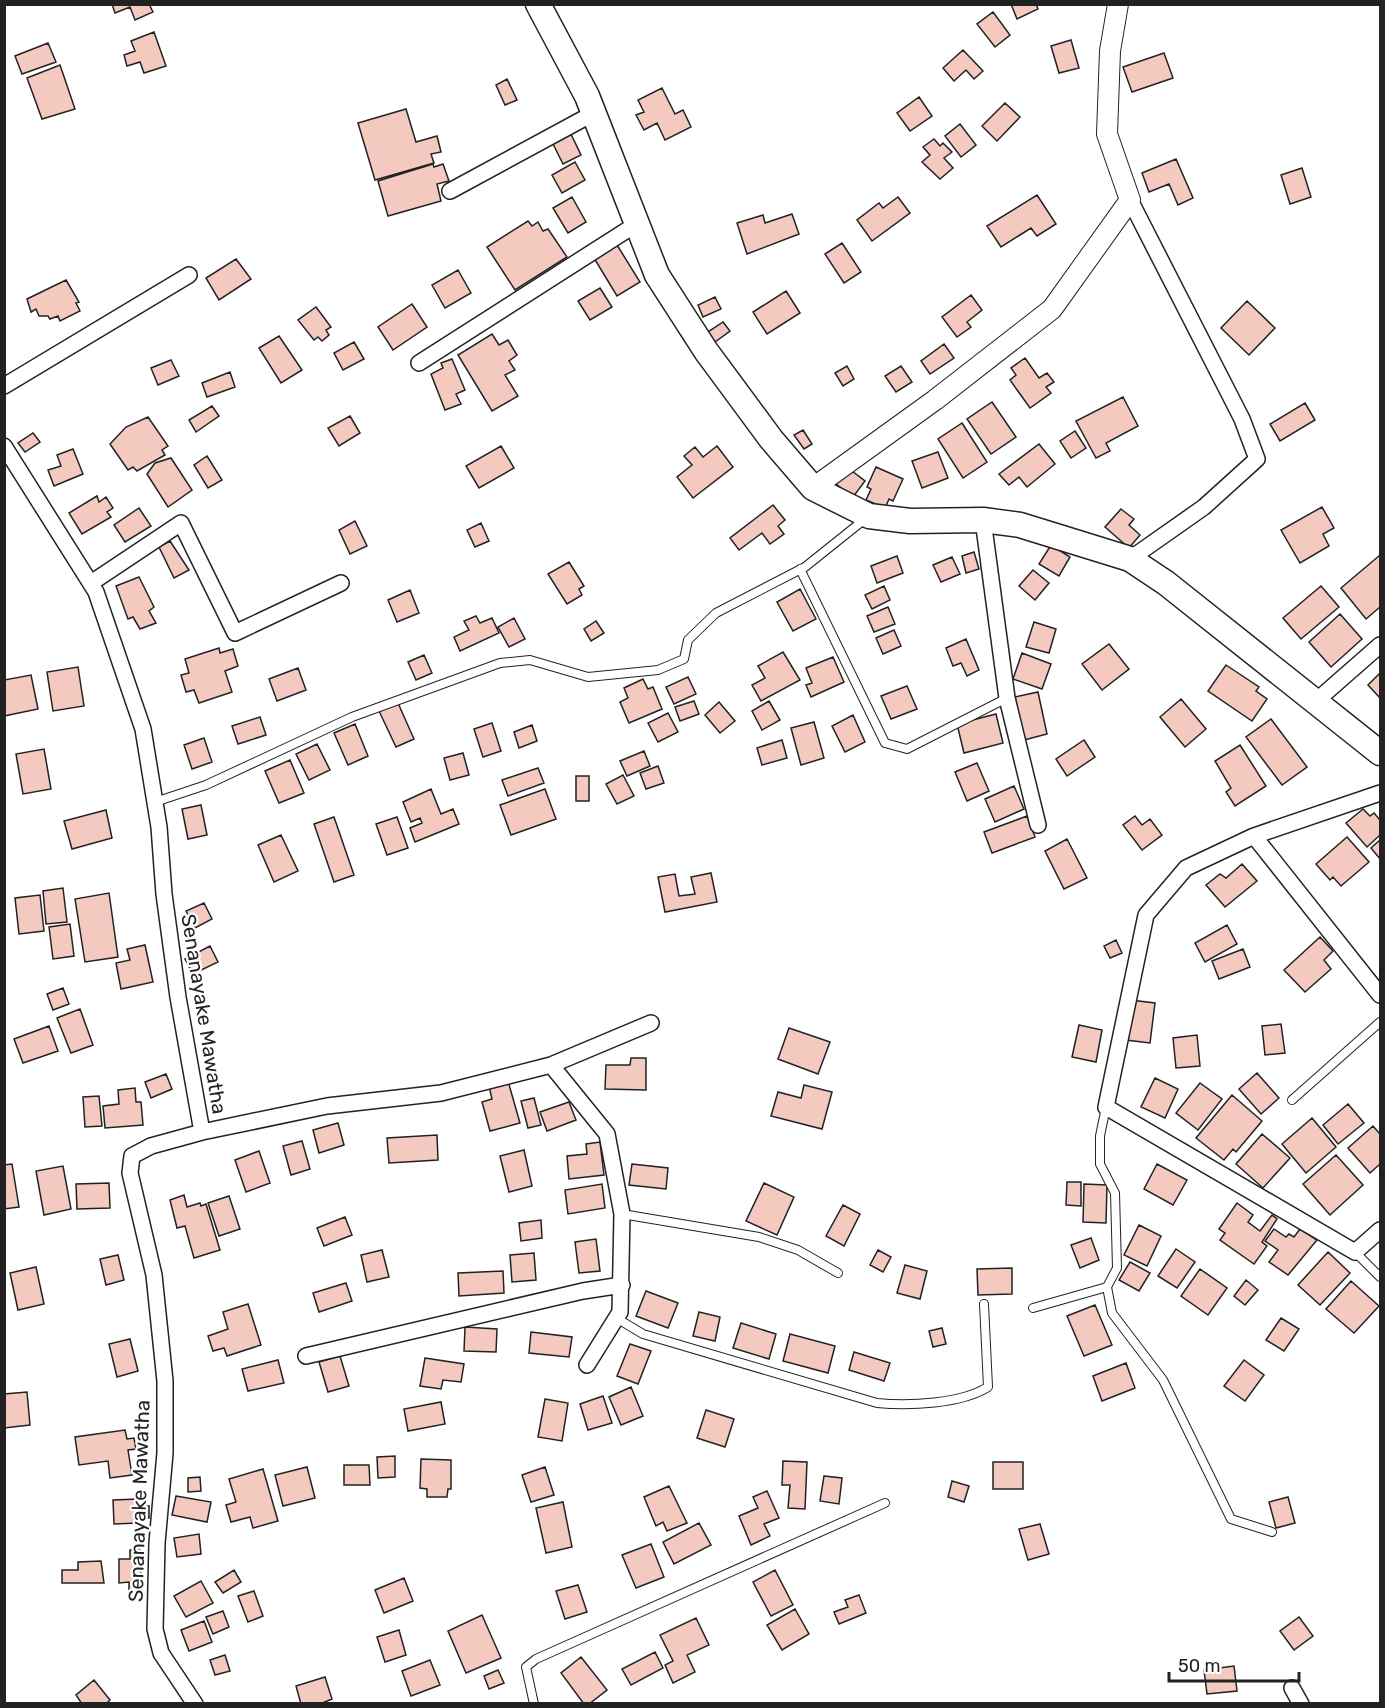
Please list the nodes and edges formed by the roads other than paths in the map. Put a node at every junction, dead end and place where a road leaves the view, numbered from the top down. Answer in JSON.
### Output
{"nodes":[{"id":1,"x":538,"y":4,"type":"edge"},
{"id":2,"x":1118,"y":4,"type":"edge"},
{"id":3,"x":594,"y":113,"type":"junction"},
{"id":4,"x":450,"y":191,"type":"dead end"},
{"id":5,"x":1130,"y":200,"type":"junction"},
{"id":6,"x":638,"y":224,"type":"junction"},
{"id":7,"x":189,"y":275,"type":"dead end"},
{"id":8,"x":419,"y":363,"type":"dead end"},
{"id":9,"x":4,"y":386,"type":"edge"},
{"id":10,"x":4,"y":446,"type":"edge"},
{"id":11,"x":813,"y":488,"type":"junction"},
{"id":12,"x":869,"y":516,"type":"junction"},
{"id":13,"x":983,"y":520,"type":"junction"},
{"id":14,"x":1130,"y":559,"type":"junction"},
{"id":15,"x":800,"y":569,"type":"junction"},
{"id":16,"x":91,"y":583,"type":"junction"},
{"id":17,"x":341,"y":583,"type":"dead end"},
{"id":18,"x":1380,"y":645,"type":"edge"},
{"id":19,"x":1007,"y":698,"type":"junction"},
{"id":20,"x":1316,"y":702,"type":"junction"},
{"id":21,"x":1380,"y":753,"type":"edge"},
{"id":22,"x":1380,"y":793,"type":"edge"},
{"id":23,"x":155,"y":802,"type":"junction"},
{"id":24,"x":1038,"y":825,"type":"dead end"},
{"id":25,"x":1254,"y":836,"type":"junction"},
{"id":26,"x":1380,"y":995,"type":"edge"},
{"id":27,"x":1380,"y":1022,"type":"edge"},
{"id":28,"x":651,"y":1023,"type":"dead end"},
{"id":29,"x":551,"y":1065,"type":"junction"},
{"id":30,"x":1292,"y":1100,"type":"dead end"},
{"id":31,"x":1106,"y":1107,"type":"junction"},
{"id":32,"x":202,"y":1132,"type":"junction"},
{"id":33,"x":622,"y":1214,"type":"junction"},
{"id":34,"x":1380,"y":1230,"type":"edge"},
{"id":35,"x":1355,"y":1252,"type":"junction"},
{"id":36,"x":838,"y":1273,"type":"dead end"},
{"id":37,"x":1380,"y":1277,"type":"edge"},
{"id":38,"x":622,"y":1285,"type":"junction"},
{"id":39,"x":1107,"y":1287,"type":"junction"},
{"id":40,"x":984,"y":1304,"type":"dead end"},
{"id":41,"x":1033,"y":1308,"type":"dead end"},
{"id":42,"x":618,"y":1319,"type":"junction"},
{"id":43,"x":306,"y":1356,"type":"dead end"},
{"id":44,"x":587,"y":1365,"type":"dead end"},
{"id":45,"x":885,"y":1503,"type":"dead end"},
{"id":46,"x":1272,"y":1532,"type":"dead end"},
{"id":47,"x":1292,"y":1688,"type":"dead end"},
{"id":48,"x":195,"y":1704,"type":"edge"},
{"id":49,"x":534,"y":1704,"type":"edge"},
{"id":50,"x":1301,"y":1704,"type":"edge"}],
"edges":[{"from":1,"to":3,"type":"main road"},
{"from":2,"to":5,"type":"street"},
{"from":3,"to":4,"type":"street"},
{"from":3,"to":6,"type":"main road"},
{"from":5,"to":11,"type":"street"},
{"from":5,"to":14,"type":"street"},
{"from":6,"to":8,"type":"street"},
{"from":6,"to":11,"type":"main road"},
{"from":7,"to":9,"type":"street"},
{"from":10,"to":16,"type":"street","name":"Senanayake Mawatha"},
{"from":11,"to":12,"type":"main road"},
{"from":12,"to":13,"type":"main road"},
{"from":12,"to":15,"type":"lane"},
{"from":13,"to":14,"type":"main road"},
{"from":13,"to":19,"type":"street"},
{"from":14,"to":20,"type":"main road"},
{"from":15,"to":19,"type":"lane"},
{"from":15,"to":23,"type":"lane"},
{"from":16,"to":17,"type":"street"},
{"from":16,"to":23,"type":"street","name":"Senanayake Mawatha"},
{"from":18,"to":20,"type":"street"},
{"from":19,"to":24,"type":"street"},
{"from":20,"to":21,"type":"main road"},
{"from":22,"to":25,"type":"street"},
{"from":23,"to":32,"type":"street","name":"Senanayake Mawatha"},
{"from":25,"to":26,"type":"street"},
{"from":25,"to":31,"type":"street"},
{"from":27,"to":30,"type":"lane"},
{"from":28,"to":29,"type":"street"},
{"from":29,"to":32,"type":"street"},
{"from":29,"to":33,"type":"street"},
{"from":31,"to":35,"type":"street"},
{"from":31,"to":39,"type":"lane"},
{"from":32,"to":48,"type":"street","name":"Senanayake Mawatha"},
{"from":33,"to":36,"type":"lane"},
{"from":33,"to":38,"type":"street"},
{"from":34,"to":35,"type":"street"},
{"from":35,"to":37,"type":"lane"},
{"from":38,"to":42,"type":"street"},
{"from":38,"to":43,"type":"street"},
{"from":39,"to":41,"type":"lane"},
{"from":39,"to":46,"type":"lane"},
{"from":40,"to":42,"type":"lane"},
{"from":42,"to":44,"type":"street"},
{"from":45,"to":49,"type":"lane"},
{"from":47,"to":50,"type":"street"}]}
